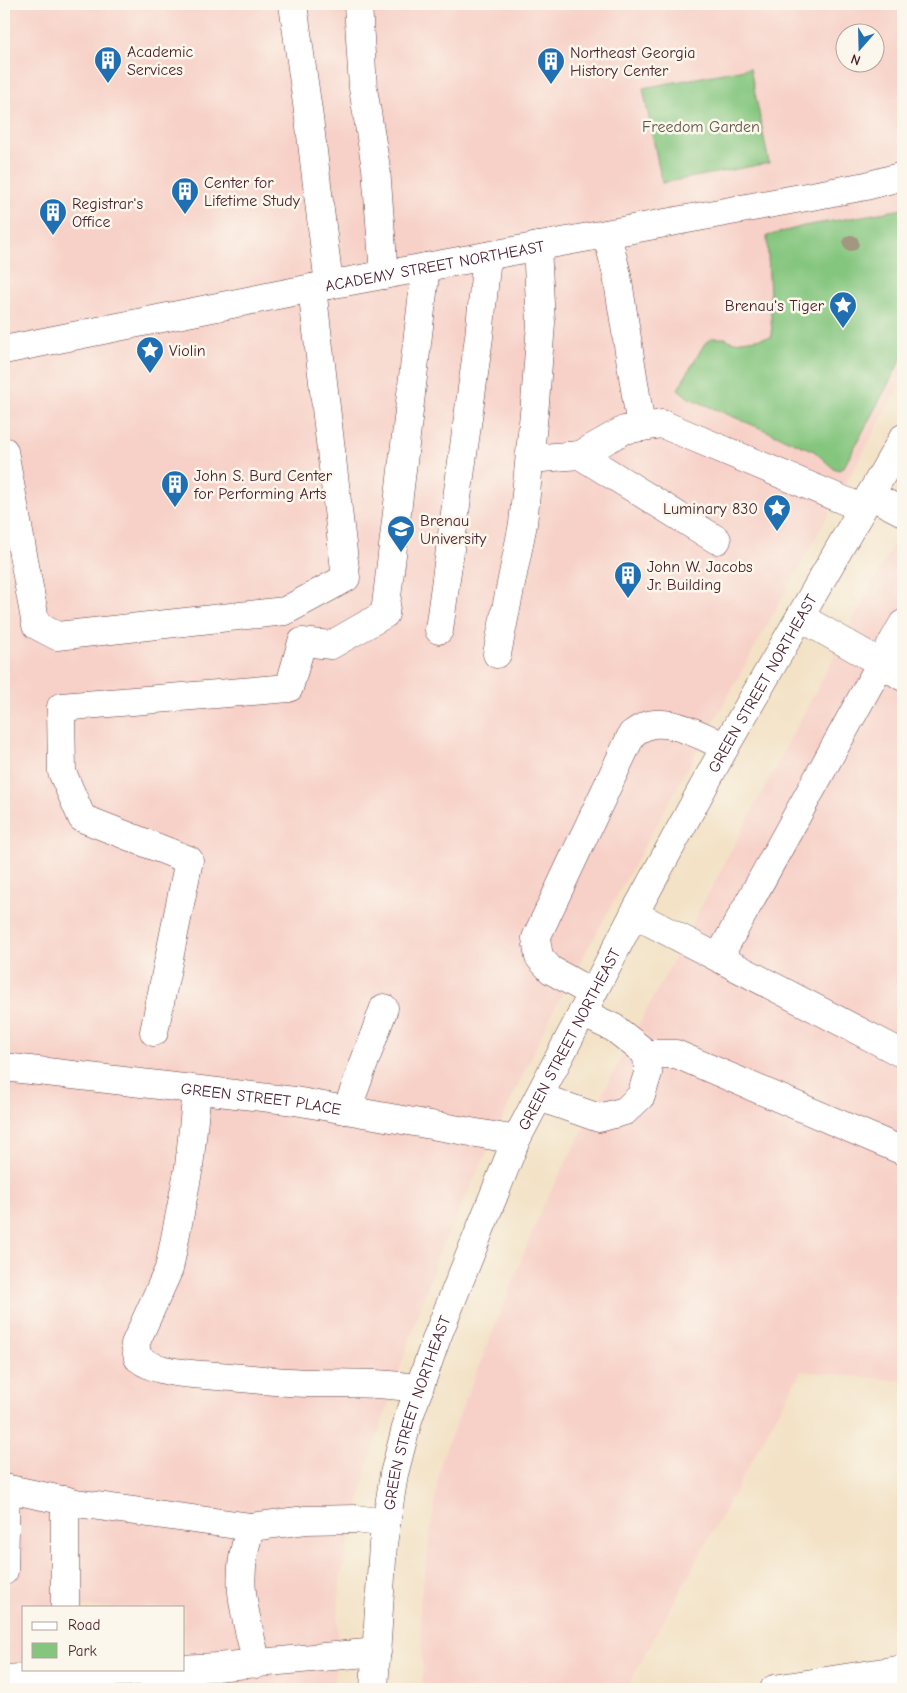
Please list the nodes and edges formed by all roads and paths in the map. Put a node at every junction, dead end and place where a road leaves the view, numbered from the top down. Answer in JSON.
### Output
{"nodes":[{"id":1,"x":293,"y":4,"type":"edge"},
{"id":2,"x":358,"y":4,"type":"edge"},
{"id":3,"x":903,"y":176,"type":"edge"},
{"id":4,"x":607,"y":234,"type":"junction"},
{"id":5,"x":537,"y":246,"type":"junction"},
{"id":6,"x":487,"y":256,"type":"junction"},
{"id":7,"x":426,"y":267,"type":"junction"},
{"id":8,"x":384,"y":275,"type":"junction"},
{"id":9,"x":320,"y":286,"type":"junction"},
{"id":10,"x":4,"y":350,"type":"edge"},
{"id":11,"x":641,"y":427,"type":"junction"},
{"id":12,"x":901,"y":449,"type":"edge"},
{"id":13,"x":4,"y":451,"type":"edge"},
{"id":14,"x":580,"y":455,"type":"junction"},
{"id":15,"x":530,"y":459,"type":"junction"},
{"id":16,"x":866,"y":502,"type":"junction"},
{"id":17,"x":903,"y":512,"type":"edge"},
{"id":18,"x":717,"y":540,"type":"dead end"},
{"id":19,"x":800,"y":617,"type":"junction"},
{"id":20,"x":903,"y":624,"type":"edge"},
{"id":21,"x":439,"y":630,"type":"dead end"},
{"id":22,"x":496,"y":654,"type":"dead end"},
{"id":23,"x":892,"y":670,"type":"edge"},
{"id":24,"x":725,"y":747,"type":"junction"},
{"id":25,"x":634,"y":914,"type":"junction"},
{"id":26,"x":719,"y":957,"type":"junction"},
{"id":27,"x":587,"y":1003,"type":"junction"},
{"id":28,"x":384,"y":1008,"type":"dead end"},
{"id":29,"x":154,"y":1032,"type":"dead end"},
{"id":30,"x":647,"y":1054,"type":"junction"},
{"id":31,"x":903,"y":1054,"type":"edge"},
{"id":32,"x":4,"y":1067,"type":"edge"},
{"id":33,"x":198,"y":1090,"type":"junction"},
{"id":34,"x":539,"y":1096,"type":"junction"},
{"id":35,"x":347,"y":1110,"type":"junction"},
{"id":36,"x":516,"y":1140,"type":"junction"},
{"id":37,"x":903,"y":1151,"type":"edge"},
{"id":38,"x":419,"y":1389,"type":"junction"},
{"id":39,"x":5,"y":1488,"type":"edge"},
{"id":40,"x":64,"y":1500,"type":"junction"},
{"id":41,"x":386,"y":1523,"type":"junction"},
{"id":42,"x":250,"y":1527,"type":"junction"},
{"id":43,"x":4,"y":1571,"type":"edge"},
{"id":44,"x":66,"y":1606,"type":"edge"},
{"id":45,"x":377,"y":1652,"type":"junction"},
{"id":46,"x":257,"y":1664,"type":"junction"},
{"id":47,"x":185,"y":1667,"type":"edge"},
{"id":48,"x":903,"y":1669,"type":"edge"},
{"id":49,"x":130,"y":1670,"type":"edge"},
{"id":50,"x":66,"y":1673,"type":"edge"},
{"id":51,"x":4,"y":1679,"type":"edge"},
{"id":52,"x":374,"y":1689,"type":"edge"},
{"id":53,"x":774,"y":1689,"type":"edge"}],
"edges":[{"from":1,"to":9,"type":"main road"},
{"from":2,"to":8,"type":"main road"},
{"from":3,"to":4,"type":"main road","name":"ACADEMY STREET NORTHEAST"},
{"from":4,"to":5,"type":"main road","name":"ACADEMY STREET NORTHEAST"},
{"from":4,"to":11,"type":"main road"},
{"from":5,"to":6,"type":"main road","name":"ACADEMY STREET NORTHEAST"},
{"from":5,"to":15,"type":"main road"},
{"from":6,"to":7,"type":"main road","name":"ACADEMY STREET NORTHEAST"},
{"from":6,"to":21,"type":"main road"},
{"from":7,"to":8,"type":"main road","name":"ACADEMY STREET NORTHEAST"},
{"from":7,"to":29,"type":"main road"},
{"from":8,"to":9,"type":"main road","name":"ACADEMY STREET NORTHEAST"},
{"from":9,"to":10,"type":"main road","name":"ACADEMY STREET NORTHEAST"},
{"from":9,"to":13,"type":"main road"},
{"from":11,"to":14,"type":"main road"},
{"from":11,"to":16,"type":"main road"},
{"from":12,"to":16,"type":"main road","name":"GREEN STREET NORTHEAST"},
{"from":14,"to":15,"type":"main road"},
{"from":14,"to":18,"type":"main road"},
{"from":15,"to":22,"type":"main road"},
{"from":16,"to":17,"type":"main road"},
{"from":16,"to":19,"type":"main road","name":"GREEN STREET NORTHEAST"},
{"from":19,"to":23,"type":"main road"},
{"from":19,"to":24,"type":"main road","name":"GREEN STREET NORTHEAST"},
{"from":20,"to":23,"type":"main road"},
{"from":23,"to":26,"type":"main road"},
{"from":24,"to":25,"type":"main road","name":"GREEN STREET NORTHEAST"},
{"from":24,"to":27,"type":"main road"},
{"from":25,"to":26,"type":"main road"},
{"from":25,"to":27,"type":"main road","name":"GREEN STREET NORTHEAST"},
{"from":26,"to":31,"type":"main road"},
{"from":27,"to":30,"type":"main road"},
{"from":27,"to":34,"type":"main road","name":"GREEN STREET NORTHEAST"},
{"from":28,"to":35,"type":"main road"},
{"from":30,"to":34,"type":"main road"},
{"from":30,"to":37,"type":"main road"},
{"from":32,"to":33,"type":"main road","name":"GREEN STREET PLACE"},
{"from":33,"to":35,"type":"main road","name":"GREEN STREET PLACE"},
{"from":33,"to":38,"type":"main road"},
{"from":34,"to":36,"type":"main road","name":"GREEN STREET NORTHEAST"},
{"from":35,"to":36,"type":"main road","name":"GREEN STREET PLACE"},
{"from":36,"to":38,"type":"main road","name":"GREEN STREET NORTHEAST"},
{"from":38,"to":41,"type":"main road","name":"GREEN STREET NORTHEAST"},
{"from":39,"to":40,"type":"main road"},
{"from":39,"to":43,"type":"main road"},
{"from":40,"to":42,"type":"main road"},
{"from":40,"to":44,"type":"main road"},
{"from":41,"to":42,"type":"main road"},
{"from":41,"to":45,"type":"main road","name":"GREEN STREET NORTHEAST"},
{"from":42,"to":46,"type":"main road"},
{"from":45,"to":46,"type":"main road"},
{"from":45,"to":52,"type":"main road","name":"GREEN STREET NORTHEAST"},
{"from":46,"to":47,"type":"main road"},
{"from":48,"to":53,"type":"main road"},
{"from":49,"to":50,"type":"main road"},
{"from":50,"to":51,"type":"main road"}]}
